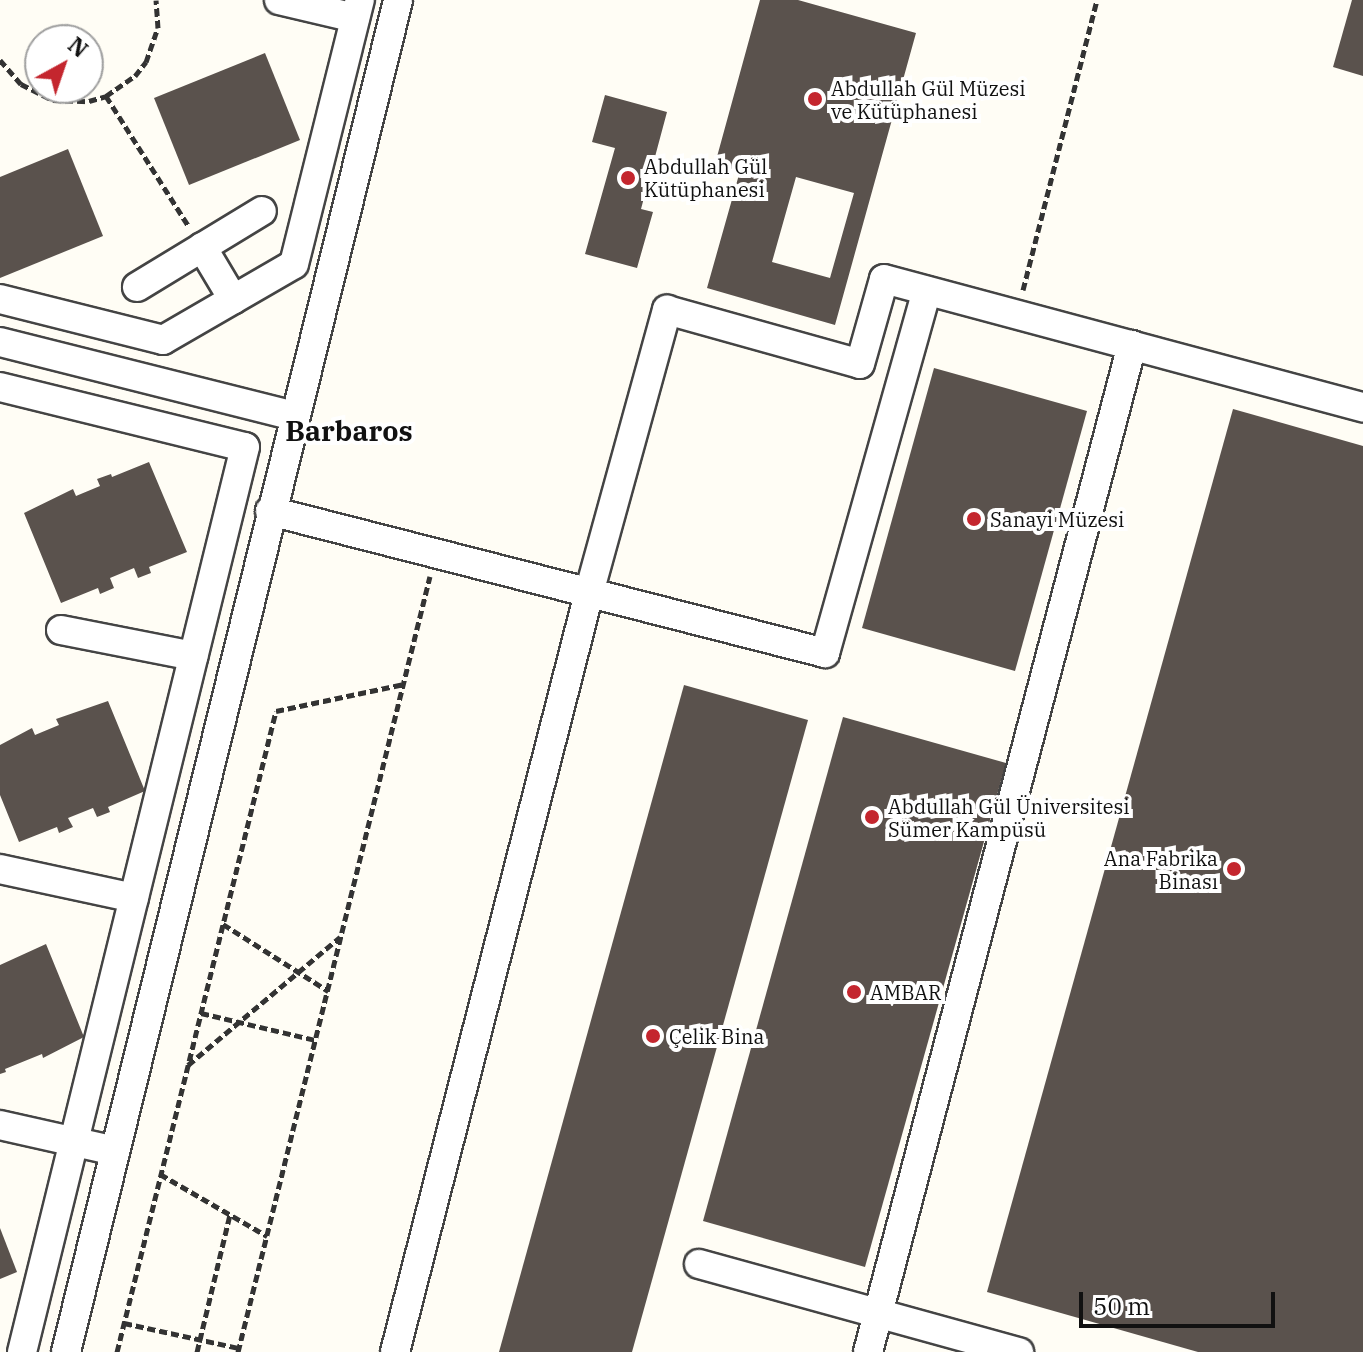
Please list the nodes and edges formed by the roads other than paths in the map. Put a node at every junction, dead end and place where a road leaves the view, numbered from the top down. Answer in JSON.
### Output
{"nodes":[{"id":1,"x":279,"y":0,"type":"edge"},
{"id":2,"x":398,"y":0,"type":"edge"},
{"id":3,"x":358,"y":9,"type":"edge"},
{"id":4,"x":262,"y":211,"type":"dead end"},
{"id":5,"x":202,"y":247,"type":"junction"},
{"id":6,"x":137,"y":287,"type":"dead end"},
{"id":7,"x":927,"y":291,"type":"junction"},
{"id":8,"x":0,"y":299,"type":"edge"},
{"id":9,"x":233,"y":299,"type":"junction"},
{"id":10,"x":0,"y":342,"type":"edge"},
{"id":11,"x":1132,"y":345,"type":"junction"},
{"id":12,"x":84,"y":363,"type":"junction"},
{"id":13,"x":0,"y":387,"type":"edge"},
{"id":14,"x":72,"y":405,"type":"junction"},
{"id":15,"x":1363,"y":407,"type":"edge"},
{"id":16,"x":294,"y":416,"type":"junction"},
{"id":17,"x":270,"y":511,"type":"junction"},
{"id":18,"x":589,"y":593,"type":"junction"},
{"id":19,"x":61,"y":630,"type":"dead end"},
{"id":20,"x":193,"y":656,"type":"junction"},
{"id":21,"x":0,"y":869,"type":"edge"},
{"id":22,"x":134,"y":898,"type":"junction"},
{"id":23,"x":0,"y":1125,"type":"edge"},
{"id":24,"x":73,"y":1141,"type":"junction"},
{"id":25,"x":115,"y":1151,"type":"junction"},
{"id":26,"x":699,"y":1264,"type":"dead end"},
{"id":27,"x":878,"y":1313,"type":"junction"},
{"id":28,"x":22,"y":1352,"type":"edge"},
{"id":29,"x":66,"y":1352,"type":"edge"},
{"id":30,"x":395,"y":1352,"type":"edge"},
{"id":31,"x":868,"y":1352,"type":"edge"},
{"id":32,"x":1019,"y":1352,"type":"edge"}],
"edges":[{"from":1,"to":3,"type":"street"},
{"from":2,"to":16,"type":"street"},
{"from":3,"to":9,"type":"street"},
{"from":4,"to":5,"type":"street"},
{"from":5,"to":6,"type":"street"},
{"from":5,"to":9,"type":"street"},
{"from":7,"to":11,"type":"street"},
{"from":7,"to":18,"type":"street"},
{"from":7,"to":18,"type":"street"},
{"from":8,"to":9,"type":"street"},
{"from":10,"to":12,"type":"street"},
{"from":11,"to":15,"type":"street"},
{"from":11,"to":27,"type":"street"},
{"from":12,"to":14,"type":"street"},
{"from":12,"to":16,"type":"street"},
{"from":13,"to":14,"type":"street"},
{"from":14,"to":20,"type":"street"},
{"from":16,"to":17,"type":"street"},
{"from":17,"to":18,"type":"street"},
{"from":17,"to":25,"type":"street"},
{"from":18,"to":30,"type":"street"},
{"from":19,"to":20,"type":"street"},
{"from":20,"to":22,"type":"street"},
{"from":21,"to":22,"type":"street"},
{"from":22,"to":24,"type":"street"},
{"from":23,"to":24,"type":"street"},
{"from":24,"to":25,"type":"street"},
{"from":24,"to":28,"type":"street"},
{"from":25,"to":29,"type":"street"},
{"from":26,"to":27,"type":"street"},
{"from":27,"to":31,"type":"street"},
{"from":27,"to":32,"type":"street"}]}
